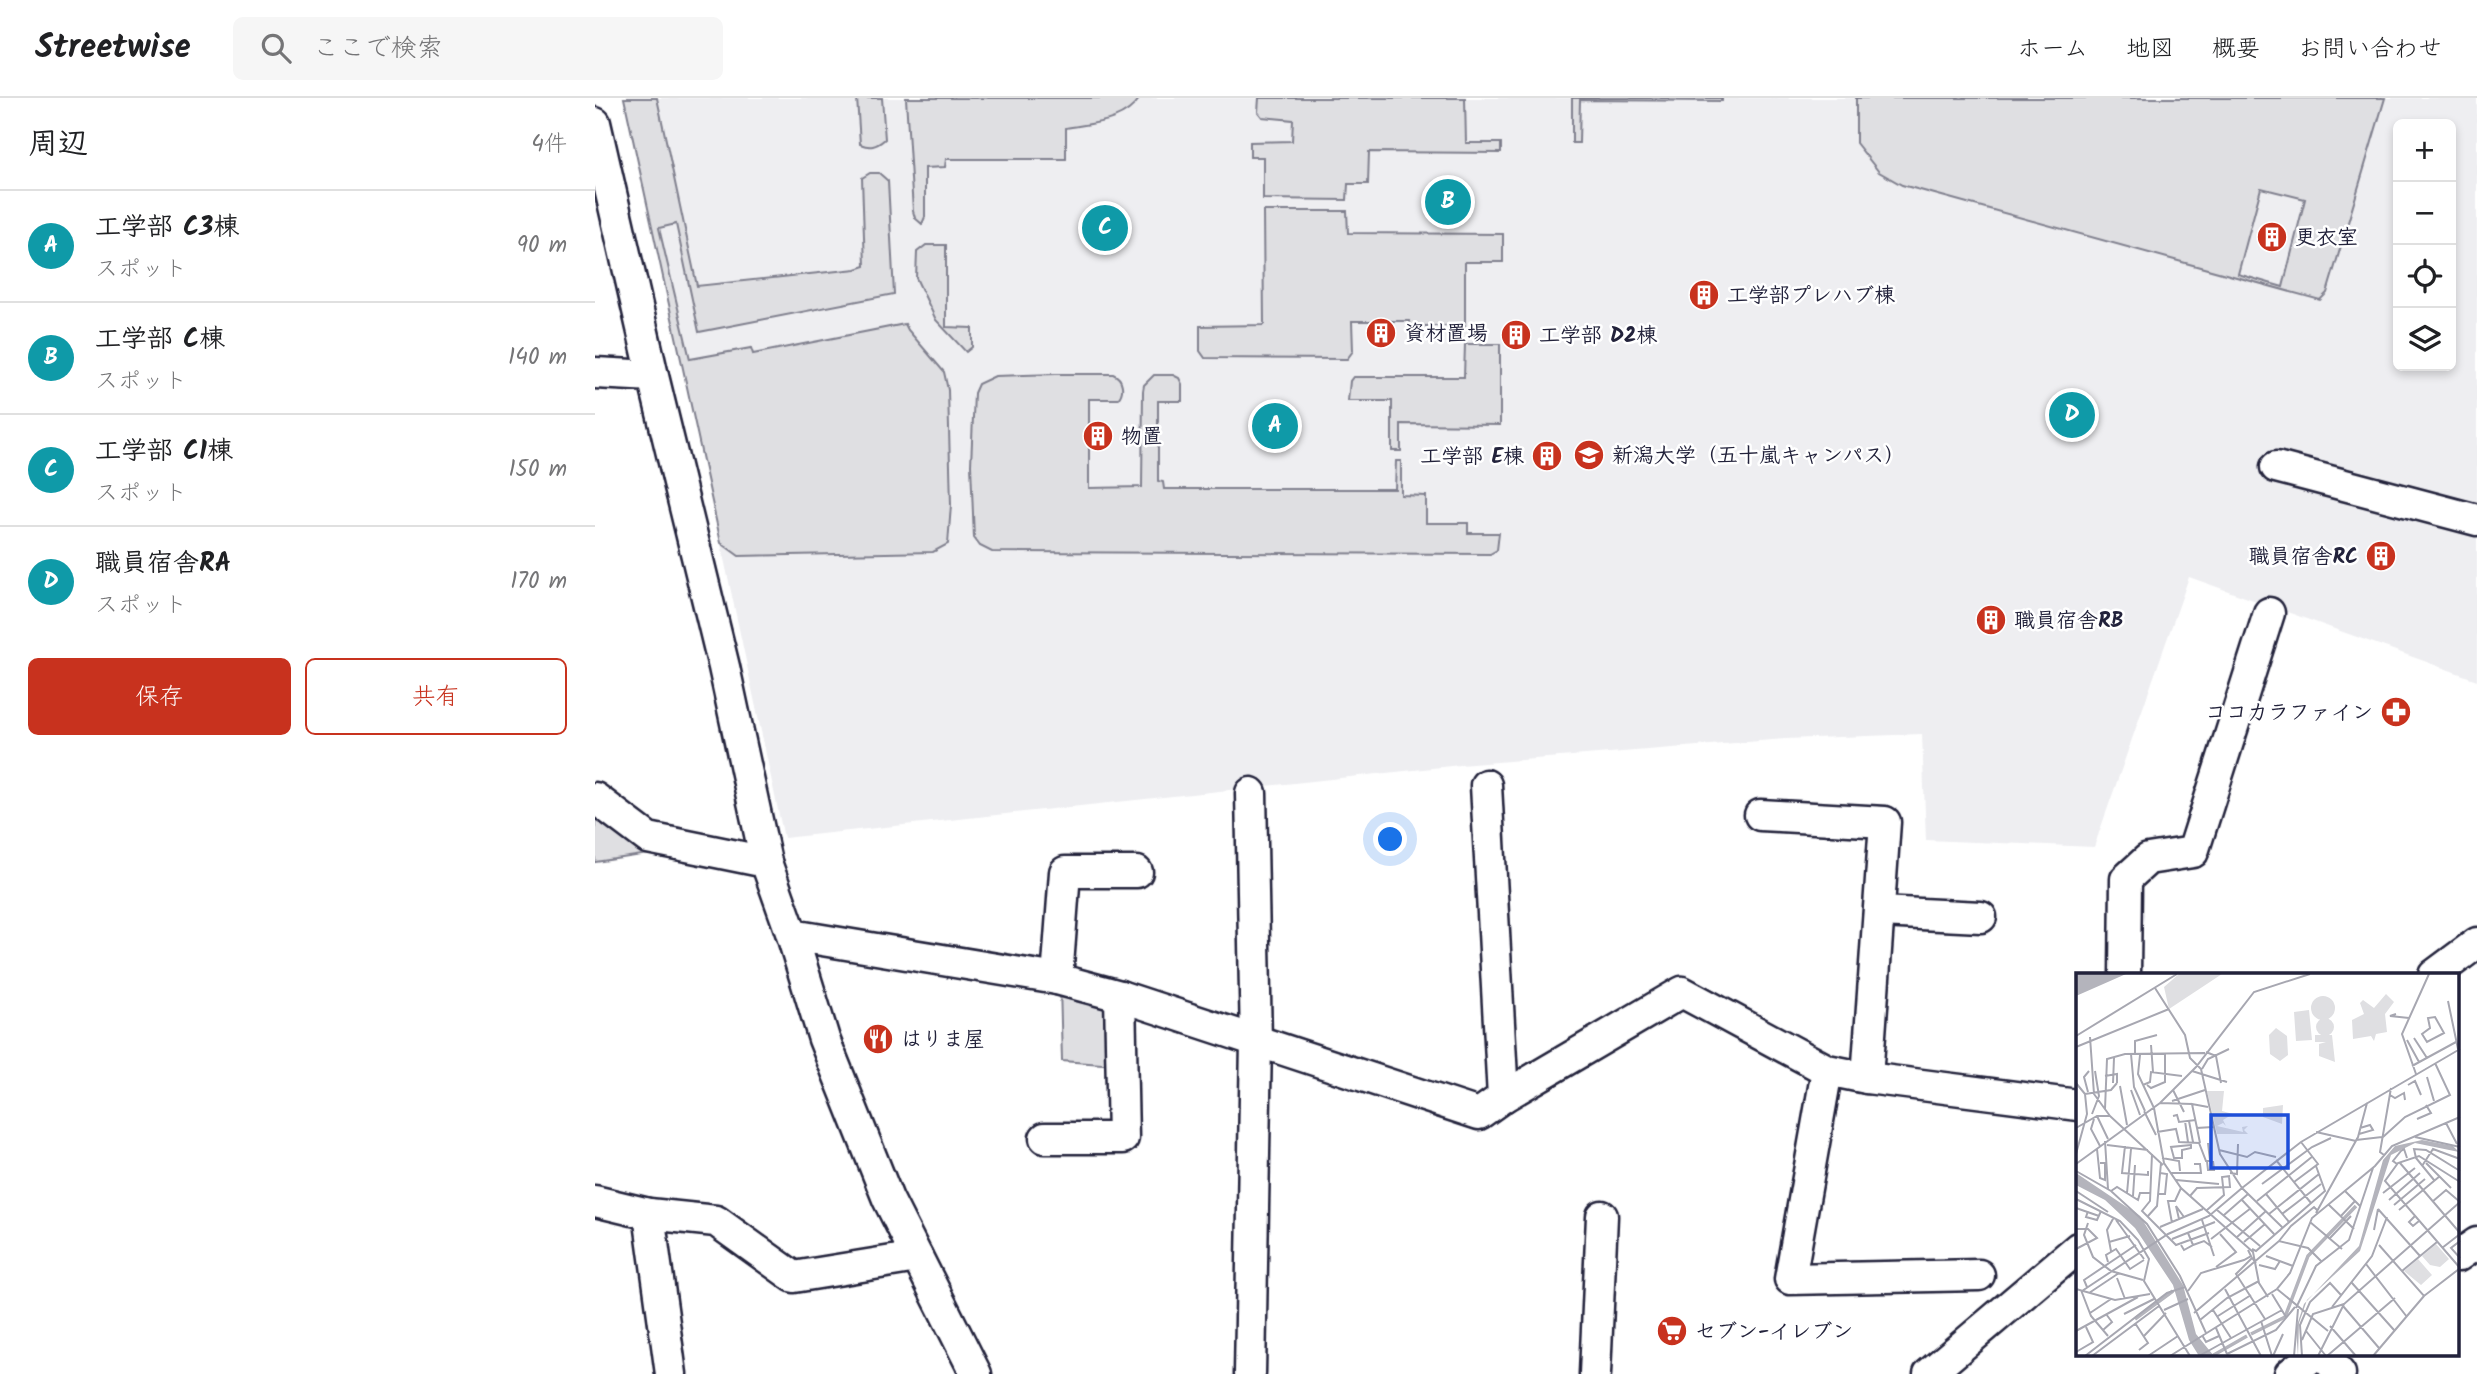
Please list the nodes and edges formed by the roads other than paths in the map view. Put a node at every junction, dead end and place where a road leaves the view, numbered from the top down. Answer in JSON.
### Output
{"nodes":[{"id":1,"x":595,"y":123,"type":"edge"},
{"id":2,"x":595,"y":373,"type":"edge"},
{"id":3,"x":653,"y":376,"type":"junction"},
{"id":4,"x":2276,"y":467,"type":"dead end"},
{"id":5,"x":2477,"y":520,"type":"edge"},
{"id":6,"x":2269,"y":614,"type":"dead end"},
{"id":7,"x":1486,"y":785,"type":"dead end"},
{"id":8,"x":1251,"y":793,"type":"dead end"},
{"id":9,"x":595,"y":798,"type":"edge"},
{"id":10,"x":1760,"y":815,"type":"dead end"},
{"id":11,"x":766,"y":862,"type":"junction"},
{"id":12,"x":1137,"y":872,"type":"dead end"},
{"id":13,"x":1880,"y":912,"type":"junction"},
{"id":14,"x":1980,"y":917,"type":"dead end"},
{"id":15,"x":792,"y":935,"type":"junction"},
{"id":16,"x":2477,"y":943,"type":"edge"},
{"id":17,"x":2125,"y":973,"type":"edge"},
{"id":18,"x":2437,"y":973,"type":"edge"},
{"id":19,"x":1057,"y":979,"type":"junction"},
{"id":20,"x":1120,"y":996,"type":"junction"},
{"id":21,"x":1256,"y":1042,"type":"junction"},
{"id":22,"x":1827,"y":1070,"type":"junction"},
{"id":23,"x":1867,"y":1078,"type":"junction"},
{"id":24,"x":1503,"y":1097,"type":"junction"},
{"id":25,"x":2076,"y":1105,"type":"edge"},
{"id":26,"x":1045,"y":1138,"type":"dead end"},
{"id":27,"x":595,"y":1201,"type":"edge"},
{"id":28,"x":649,"y":1214,"type":"junction"},
{"id":29,"x":1602,"y":1216,"type":"dead end"},
{"id":30,"x":2477,"y":1243,"type":"edge"},
{"id":31,"x":2076,"y":1250,"type":"edge"},
{"id":32,"x":2459,"y":1255,"type":"edge"},
{"id":33,"x":917,"y":1257,"type":"junction"},
{"id":34,"x":1979,"y":1275,"type":"dead end"},
{"id":35,"x":2313,"y":1356,"type":"edge"},
{"id":36,"x":2325,"y":1356,"type":"edge"},
{"id":37,"x":671,"y":1374,"type":"edge"},
{"id":38,"x":976,"y":1374,"type":"edge"},
{"id":39,"x":1250,"y":1374,"type":"edge"},
{"id":40,"x":1595,"y":1374,"type":"edge"},
{"id":41,"x":1929,"y":1374,"type":"edge"},
{"id":42,"x":2290,"y":1374,"type":"edge"},
{"id":43,"x":2340,"y":1374,"type":"edge"}],
"edges":[{"from":1,"to":3,"type":"street"},
{"from":2,"to":3,"type":"street"},
{"from":3,"to":11,"type":"street"},
{"from":4,"to":5,"type":"street"},
{"from":6,"to":17,"type":"street"},
{"from":7,"to":24,"type":"street"},
{"from":8,"to":21,"type":"street"},
{"from":9,"to":11,"type":"street"},
{"from":10,"to":13,"type":"street"},
{"from":11,"to":15,"type":"street"},
{"from":12,"to":19,"type":"street"},
{"from":13,"to":14,"type":"street"},
{"from":13,"to":23,"type":"street"},
{"from":15,"to":19,"type":"street"},
{"from":15,"to":33,"type":"street"},
{"from":16,"to":18,"type":"street"},
{"from":19,"to":20,"type":"street"},
{"from":20,"to":21,"type":"street"},
{"from":20,"to":26,"type":"street"},
{"from":21,"to":24,"type":"street"},
{"from":21,"to":39,"type":"street"},
{"from":22,"to":23,"type":"street"},
{"from":22,"to":24,"type":"street"},
{"from":22,"to":34,"type":"street"},
{"from":23,"to":25,"type":"street"},
{"from":27,"to":28,"type":"street"},
{"from":28,"to":33,"type":"street"},
{"from":28,"to":37,"type":"street"},
{"from":29,"to":40,"type":"street"},
{"from":30,"to":32,"type":"street"},
{"from":31,"to":41,"type":"street"},
{"from":33,"to":38,"type":"street"},
{"from":35,"to":42,"type":"street"},
{"from":36,"to":43,"type":"street"}]}
